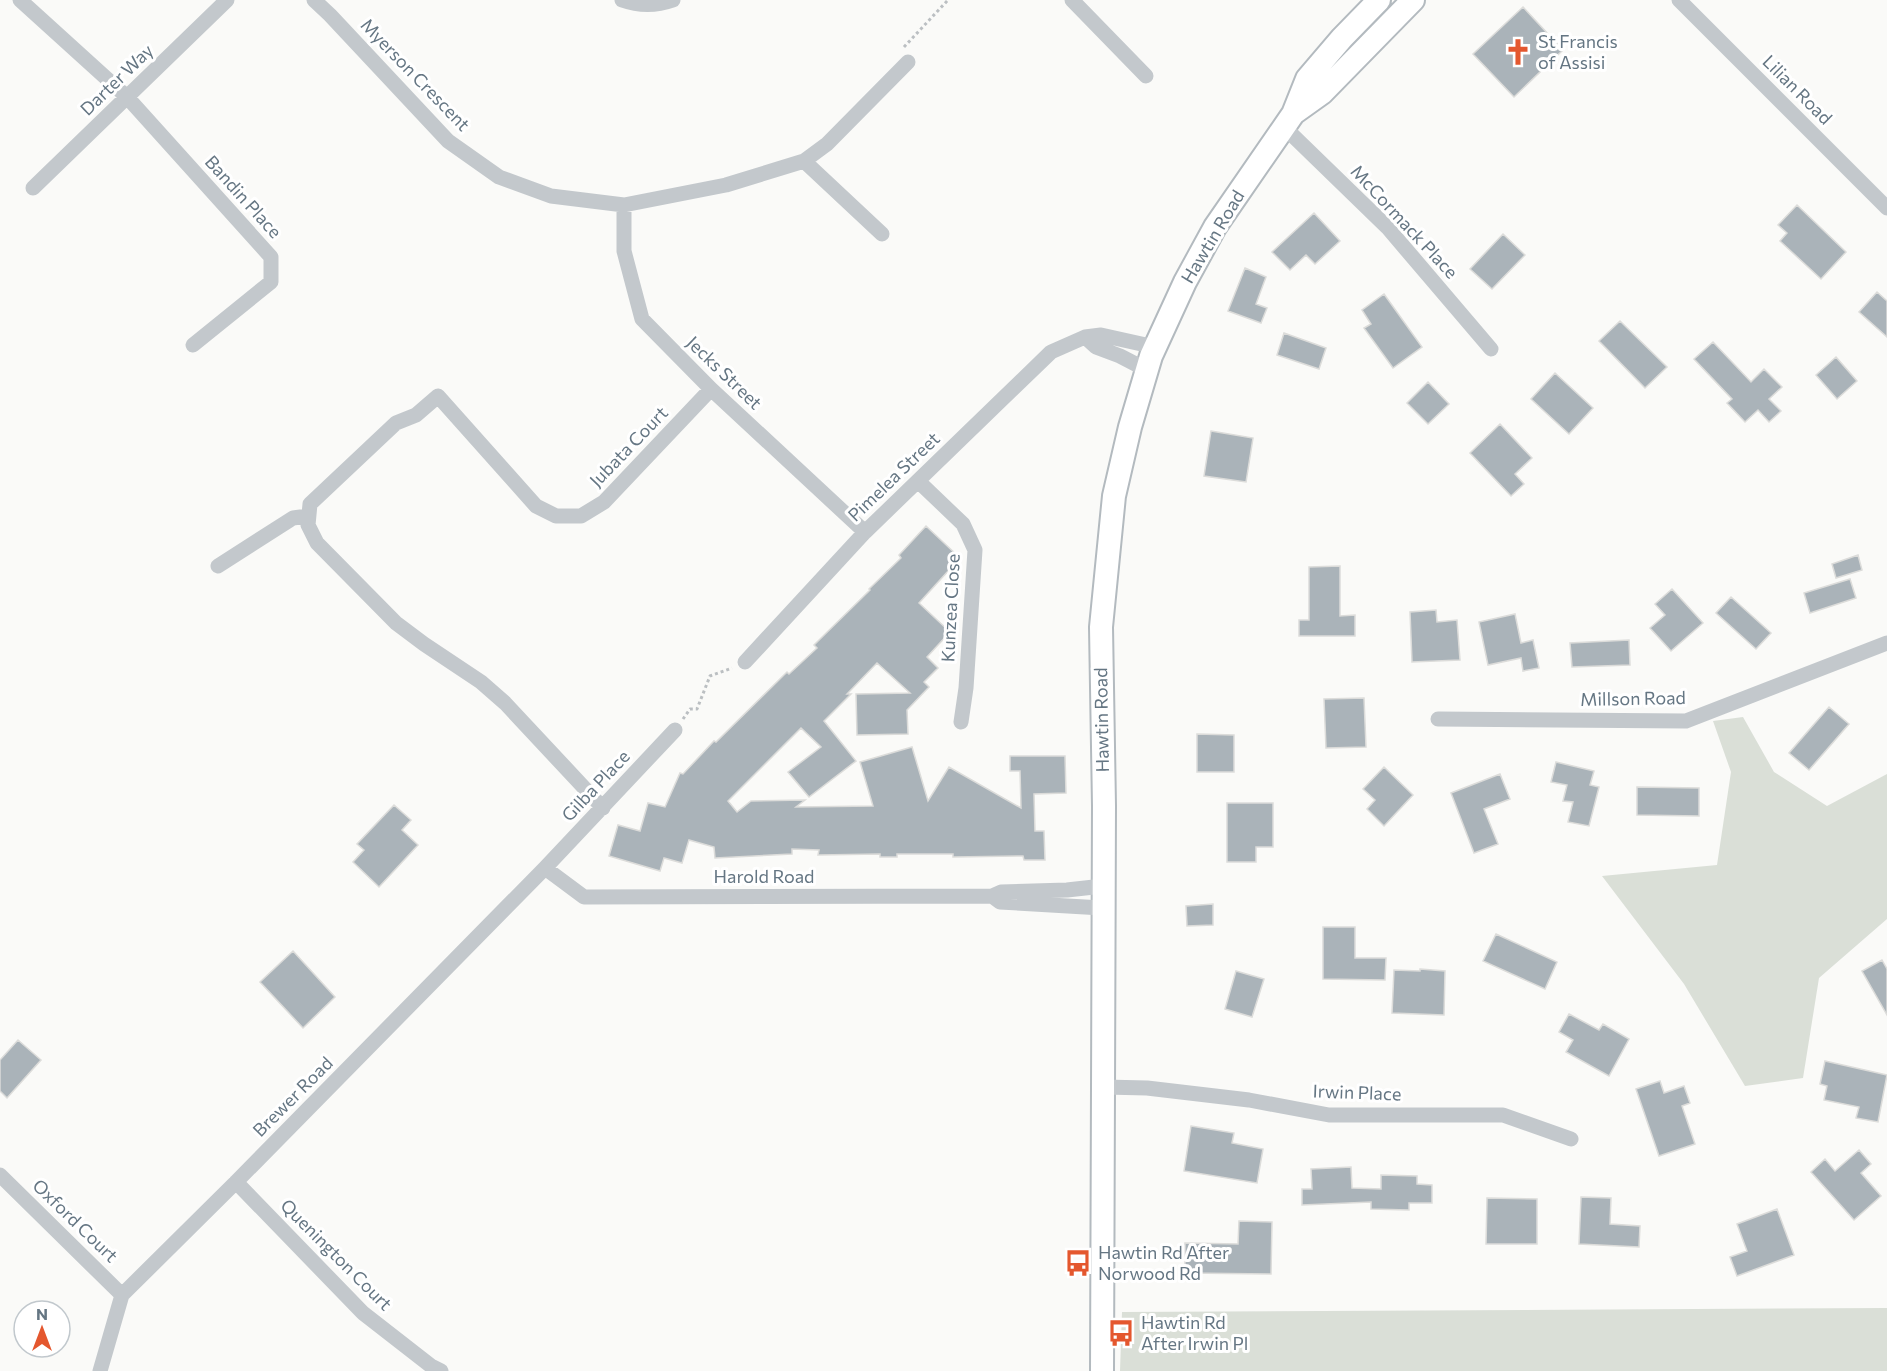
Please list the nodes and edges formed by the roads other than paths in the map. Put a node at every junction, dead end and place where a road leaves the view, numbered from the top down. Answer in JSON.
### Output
{"nodes":[{"id":1,"x":20,"y":0,"type":"edge"},
{"id":2,"x":227,"y":0,"type":"edge"},
{"id":3,"x":314,"y":0,"type":"edge"},
{"id":4,"x":622,"y":0,"type":"edge"},
{"id":5,"x":673,"y":0,"type":"edge"},
{"id":6,"x":1072,"y":0,"type":"edge"},
{"id":7,"x":1679,"y":0,"type":"edge"},
{"id":8,"x":1389,"y":5,"type":"edge"},
{"id":9,"x":908,"y":62,"type":"dead end"},
{"id":10,"x":1146,"y":76,"type":"dead end"},
{"id":11,"x":127,"y":98,"type":"junction"},
{"id":12,"x":1288,"y":120,"type":"junction"},
{"id":13,"x":804,"y":161,"type":"junction"},
{"id":14,"x":33,"y":188,"type":"dead end"},
{"id":15,"x":624,"y":205,"type":"junction"},
{"id":16,"x":1887,"y":208,"type":"edge"},
{"id":17,"x":882,"y":234,"type":"dead end"},
{"id":18,"x":1085,"y":337,"type":"junction"},
{"id":19,"x":193,"y":345,"type":"dead end"},
{"id":20,"x":1155,"y":347,"type":"junction"},
{"id":21,"x":1491,"y":348,"type":"dead end"},
{"id":22,"x":1147,"y":370,"type":"junction"},
{"id":23,"x":711,"y":389,"type":"junction"},
{"id":24,"x":918,"y":480,"type":"junction"},
{"id":25,"x":309,"y":516,"type":"junction"},
{"id":26,"x":865,"y":532,"type":"junction"},
{"id":27,"x":218,"y":566,"type":"dead end"},
{"id":28,"x":1887,"y":643,"type":"edge"},
{"id":29,"x":745,"y":662,"type":"road end"},
{"id":30,"x":1438,"y":719,"type":"dead end"},
{"id":31,"x":961,"y":722,"type":"dead end"},
{"id":32,"x":675,"y":730,"type":"road end"},
{"id":33,"x":603,"y":808,"type":"junction"},
{"id":34,"x":546,"y":868,"type":"junction"},
{"id":35,"x":992,"y":896,"type":"junction"},
{"id":36,"x":1103,"y":897,"type":"junction"},
{"id":37,"x":1104,"y":1088,"type":"junction"},
{"id":38,"x":1571,"y":1139,"type":"dead end"},
{"id":39,"x":0,"y":1175,"type":"edge"},
{"id":40,"x":236,"y":1182,"type":"junction"},
{"id":41,"x":122,"y":1294,"type":"junction"},
{"id":42,"x":99,"y":1371,"type":"edge"},
{"id":43,"x":441,"y":1371,"type":"edge"},
{"id":44,"x":1102,"y":1371,"type":"edge"}],
"edges":[{"from":1,"to":11,"type":"street"},
{"from":2,"to":11,"type":"street","name":"Darter Way"},
{"from":3,"to":15,"type":"street","name":"Myerson Crescent"},
{"from":4,"to":5,"type":"street"},
{"from":6,"to":10,"type":"street"},
{"from":7,"to":16,"type":"street","name":"Lilian Road"},
{"from":8,"to":12,"type":"main road","name":"Hawtin Road"},
{"from":9,"to":13,"type":"street","name":"Myerson Crescent"},
{"from":11,"to":14,"type":"street","name":"Darter Way"},
{"from":11,"to":19,"type":"street","name":"Bandin Place"},
{"from":12,"to":20,"type":"main road","name":"Hawtin Road"},
{"from":12,"to":21,"type":"street","name":"McCormack Place"},
{"from":13,"to":15,"type":"street","name":"Myerson Crescent"},
{"from":13,"to":17,"type":"street"},
{"from":15,"to":23,"type":"street","name":"Jecks Street"},
{"from":18,"to":20,"type":"street","name":"Pimelea Street"},
{"from":18,"to":22,"type":"street"},
{"from":18,"to":24,"type":"street","name":"Pimelea Street"},
{"from":20,"to":22,"type":"main road","name":"Hawtin Road"},
{"from":22,"to":36,"type":"main road","name":"Hawtin Road"},
{"from":23,"to":25,"type":"street","name":"Jubata Court"},
{"from":23,"to":26,"type":"street","name":"Jecks Street"},
{"from":24,"to":26,"type":"street","name":"Pimelea Street"},
{"from":24,"to":31,"type":"street","name":"Kunzea Close"},
{"from":25,"to":27,"type":"street"},
{"from":25,"to":33,"type":"street"},
{"from":26,"to":29,"type":"street","name":"Pimelea Street"},
{"from":28,"to":30,"type":"street","name":"Millson Road"},
{"from":32,"to":33,"type":"street","name":"Gilba Place"},
{"from":33,"to":34,"type":"street","name":"Gilba Place"},
{"from":34,"to":35,"type":"street","name":"Harold Road"},
{"from":34,"to":40,"type":"street","name":"Brewer Road"},
{"from":35,"to":36,"type":"street","name":"Harold Road"},
{"from":35,"to":36,"type":"street","name":"Harold Road"},
{"from":36,"to":37,"type":"main road","name":"Hawtin Road"},
{"from":37,"to":38,"type":"street","name":"Irwin Place"},
{"from":37,"to":44,"type":"main road","name":"Hawtin Road"},
{"from":39,"to":41,"type":"street","name":"Oxford Court"},
{"from":40,"to":41,"type":"street","name":"Brewer Road"},
{"from":40,"to":43,"type":"street","name":"Quenington Court"},
{"from":41,"to":42,"type":"street","name":"Brewer Road"}]}
